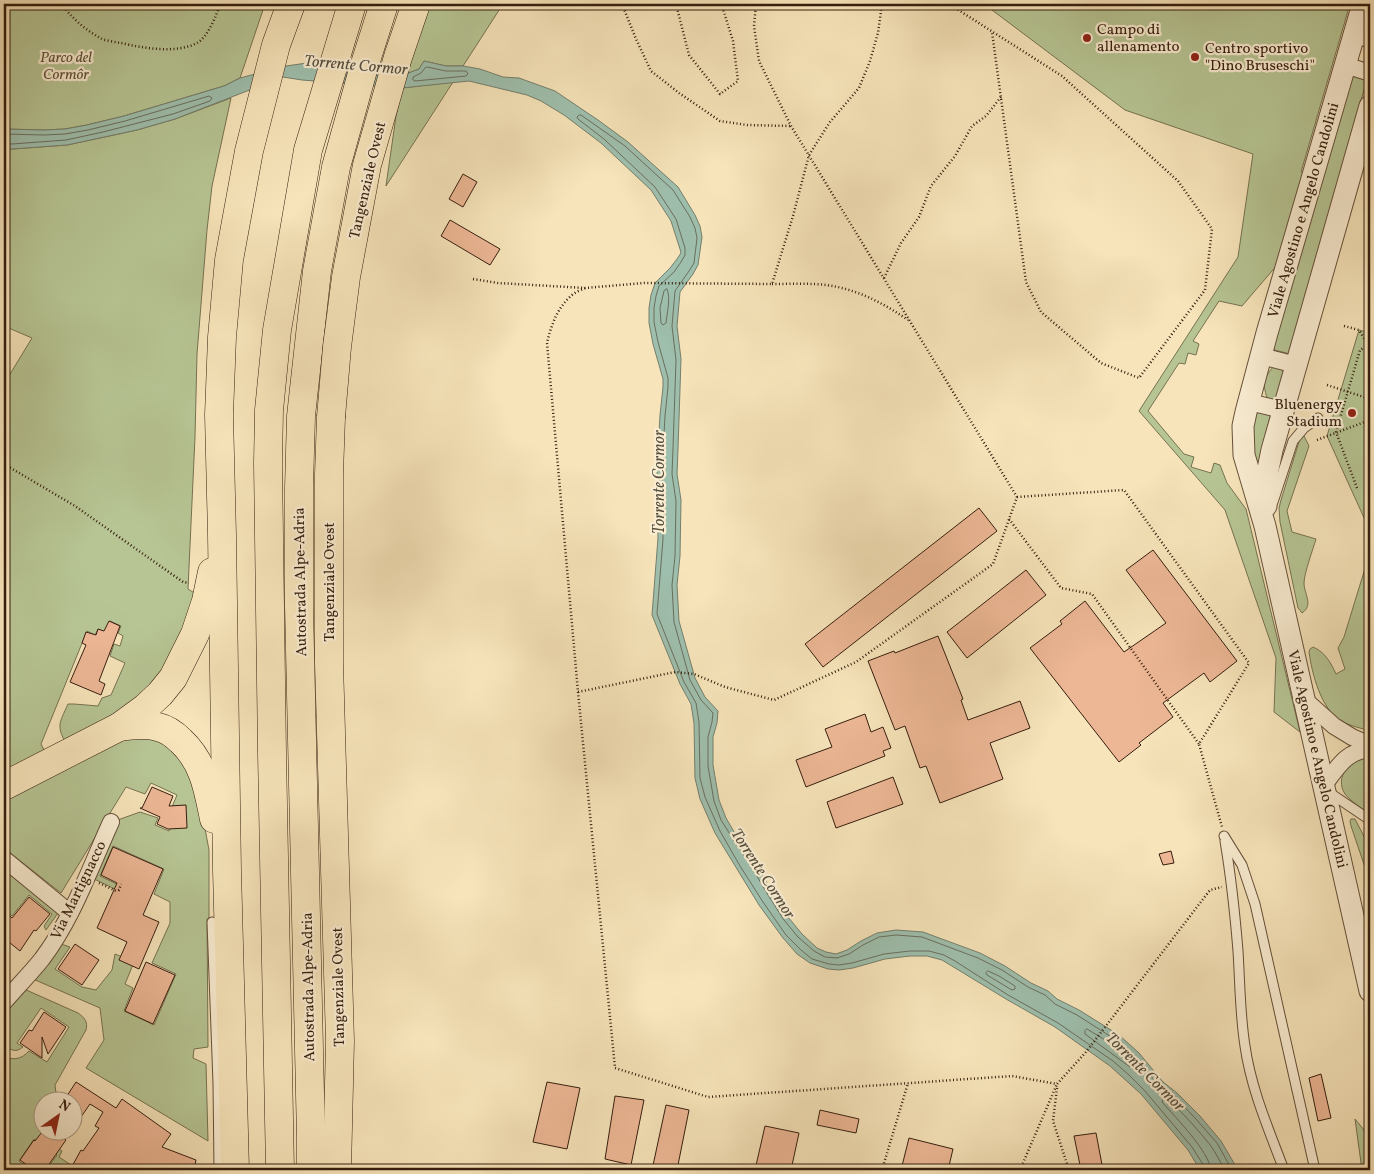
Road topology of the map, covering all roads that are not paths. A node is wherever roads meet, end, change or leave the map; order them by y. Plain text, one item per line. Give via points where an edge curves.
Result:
1 (291, 4) edge
2 (352, 4) edge
3 (384, 4) edge
4 (416, 4) edge
5 (1363, 4) edge
6 (1370, 12) edge
7 (1370, 40) edge
8 (1345, 65) junction
9 (1370, 73) edge
10 (1370, 106) edge
11 (1261, 356) junction
12 (1296, 365) junction
13 (1249, 402) junction
14 (1282, 410) junction
15 (1318, 418) dead end
16 (1266, 526) junction
17 (222, 535) junction
18 (1304, 700) junction
19 (119, 727) junction
20 (1370, 745) edge
21 (1370, 749) edge
22 (4, 786) edge
23 (1324, 787) junction
24 (1370, 820) edge
25 (111, 822) dead end
26 (4, 859) edge
27 (227, 870) junction
28 (70, 913) junction
29 (212, 922) dead end
30 (1365, 952) edge
31 (1370, 991) edge
32 (4, 1002) edge
33 (219, 1170) edge
34 (235, 1170) edge
35 (280, 1170) edge
36 (311, 1170) edge
37 (338, 1170) edge
38 (1284, 1170) edge
39 (1314, 1170) edge

1 - 17 highway via 276,45 249,151 230,260 218,415
2 - 35 highway, Autostrada Alpe-Adria via 308,150 277,330 269,410
3 - 36 highway, Autostrada Alpe-Adria via 336,166 317,271 301,416 299,606
4 - 37 highway, Tangenziale Ovest, bridge via 367,165 346,277 332,417 329,663 340,1041
5 - 8 street, Viale Agostino e Angelo Candolini
6 - 7 street via 1363,37
8 - 9 street
8 - 11 street, Viale Agostino e Angelo Candolini
10 - 12 street, Viale Agostino e Angelo Candolini
11 - 12 street
11 - 13 street, Viale Agostino e Angelo Candolini
12 - 14 street, Viale Agostino e Angelo Candolini
13 - 14 street
13 - 16 street, Viale Agostino e Angelo Candolini via 1243,426 1244,454
14 - 16 street, Viale Agostino e Angelo Candolini via 1266,479
15 - 16 lane via 1293,441
16 - 18 street, Viale Agostino e Angelo Candolini
17 - 19 highway via 202,615 173,678 145,708
17 - 27 highway
18 - 20 street via 1342,731
18 - 23 street, Viale Agostino e Angelo Candolini
19 - 22 highway
19 - 27 highway via 158,726 189,748 206,778
21 - 23 street via 1349,755
23 - 24 lane
23 - 30 street, Viale Agostino e Angelo Candolini
25 - 28 street, Via Martignacco
26 - 28 street
27 - 34 highway
28 - 32 street, Via Martignacco via 42,958
29 - 33 lane
30 - 31 street, Viale Agostino e Angelo Candolini
38 - 39 lane via 1253,1085 1245,1047 1232,883 1224,836 1242,865 1255,904

